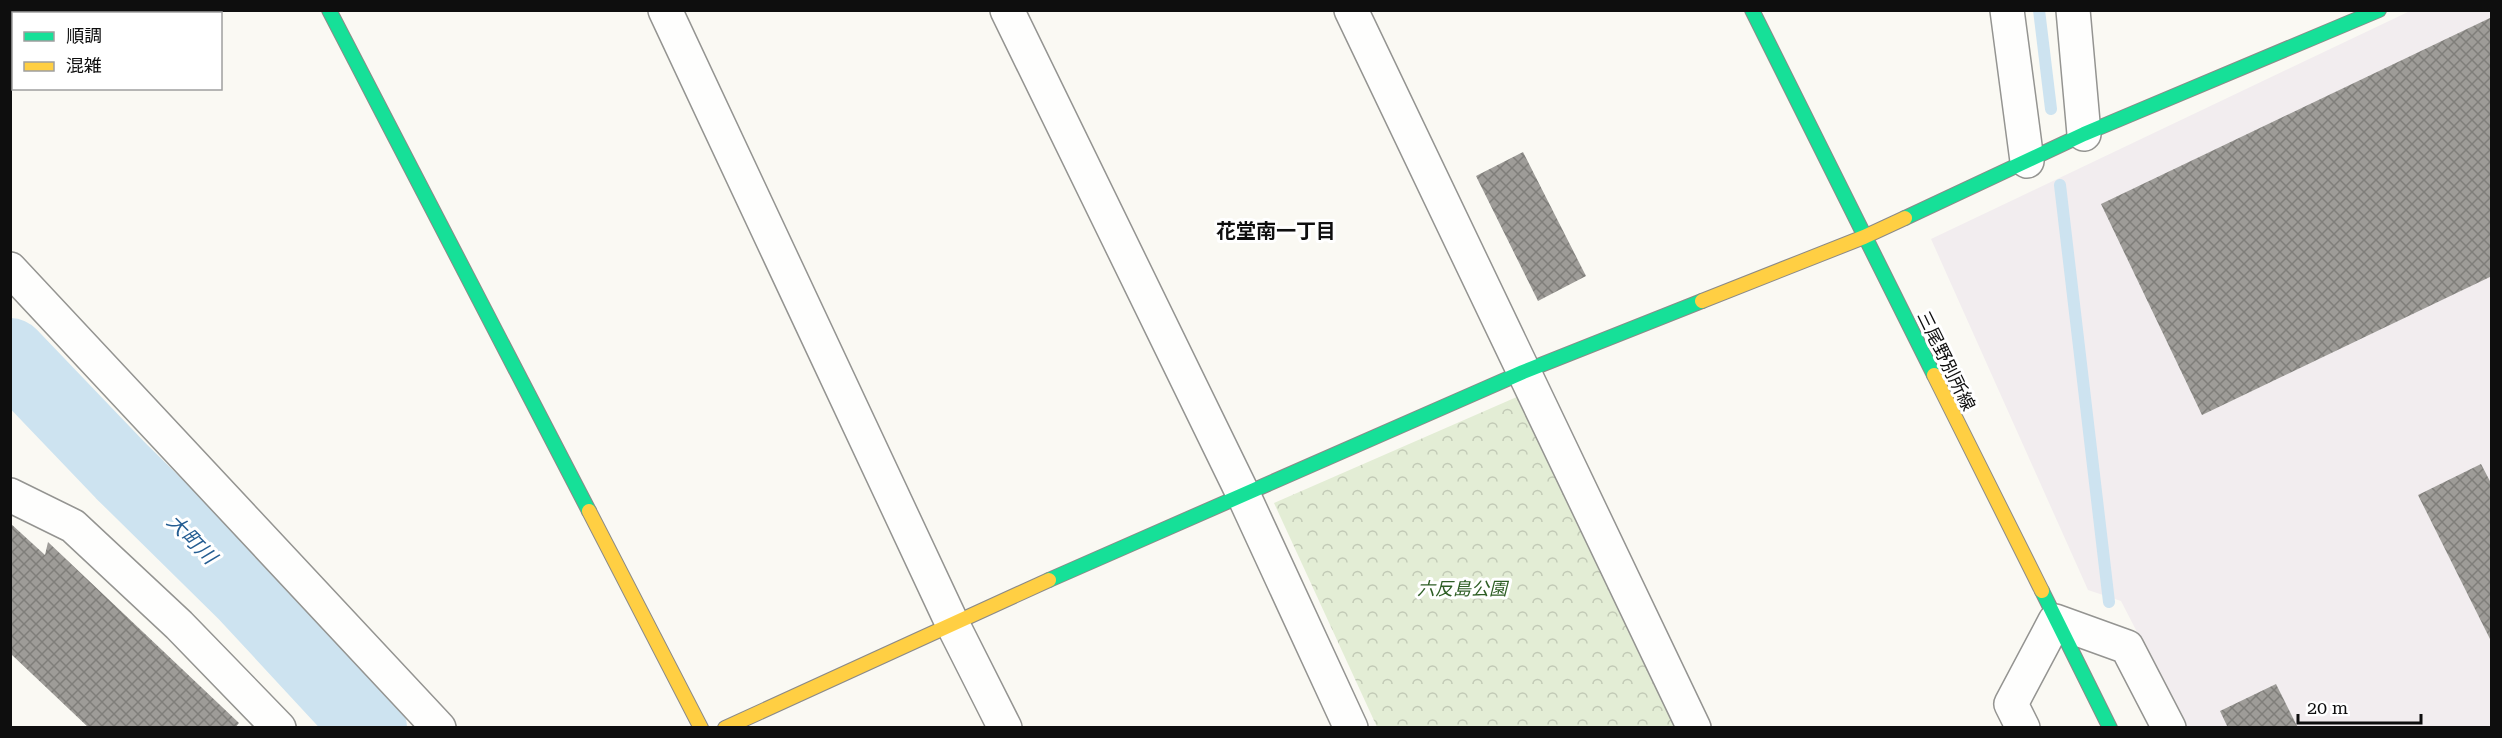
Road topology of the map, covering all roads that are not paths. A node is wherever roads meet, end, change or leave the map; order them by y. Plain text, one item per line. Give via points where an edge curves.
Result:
1 (329, 10) edge
2 (665, 10) edge
3 (1007, 10) edge
4 (1351, 10) edge
5 (1752, 10) edge
6 (2007, 10) edge
7 (2073, 10) edge
8 (2379, 10) edge
9 (2084, 134) junction
10 (2027, 161) junction
11 (1864, 237) junction
12 (10, 269) edge
13 (1523, 372) junction
14 (1243, 494) junction
15 (10, 495) edge
16 (2055, 621) junction
17 (952, 623) junction
18 (279, 728) edge
19 (439, 728) edge
20 (700, 728) edge
21 (725, 728) edge
22 (1005, 728) edge
23 (1351, 728) edge
24 (1694, 728) edge
25 (2023, 728) edge
26 (2110, 728) edge
27 (2169, 728) edge

1 - 20 street
2 - 17 street
3 - 14 street
4 - 13 street
5 - 11 street, 三尾野別所線
6 - 10 street
7 - 9 street
8 - 9 street
9 - 10 street
10 - 11 street
11 - 13 street
11 - 16 street, 三尾野別所線
12 - 19 street
13 - 14 street
13 - 24 street
14 - 17 street
14 - 23 street
15 - 18 street via 73,526 179,625
16 - 25 street via 2011,704
16 - 26 street, 三尾野別所線
16 - 27 street via 2127,647
17 - 21 street
17 - 22 street

